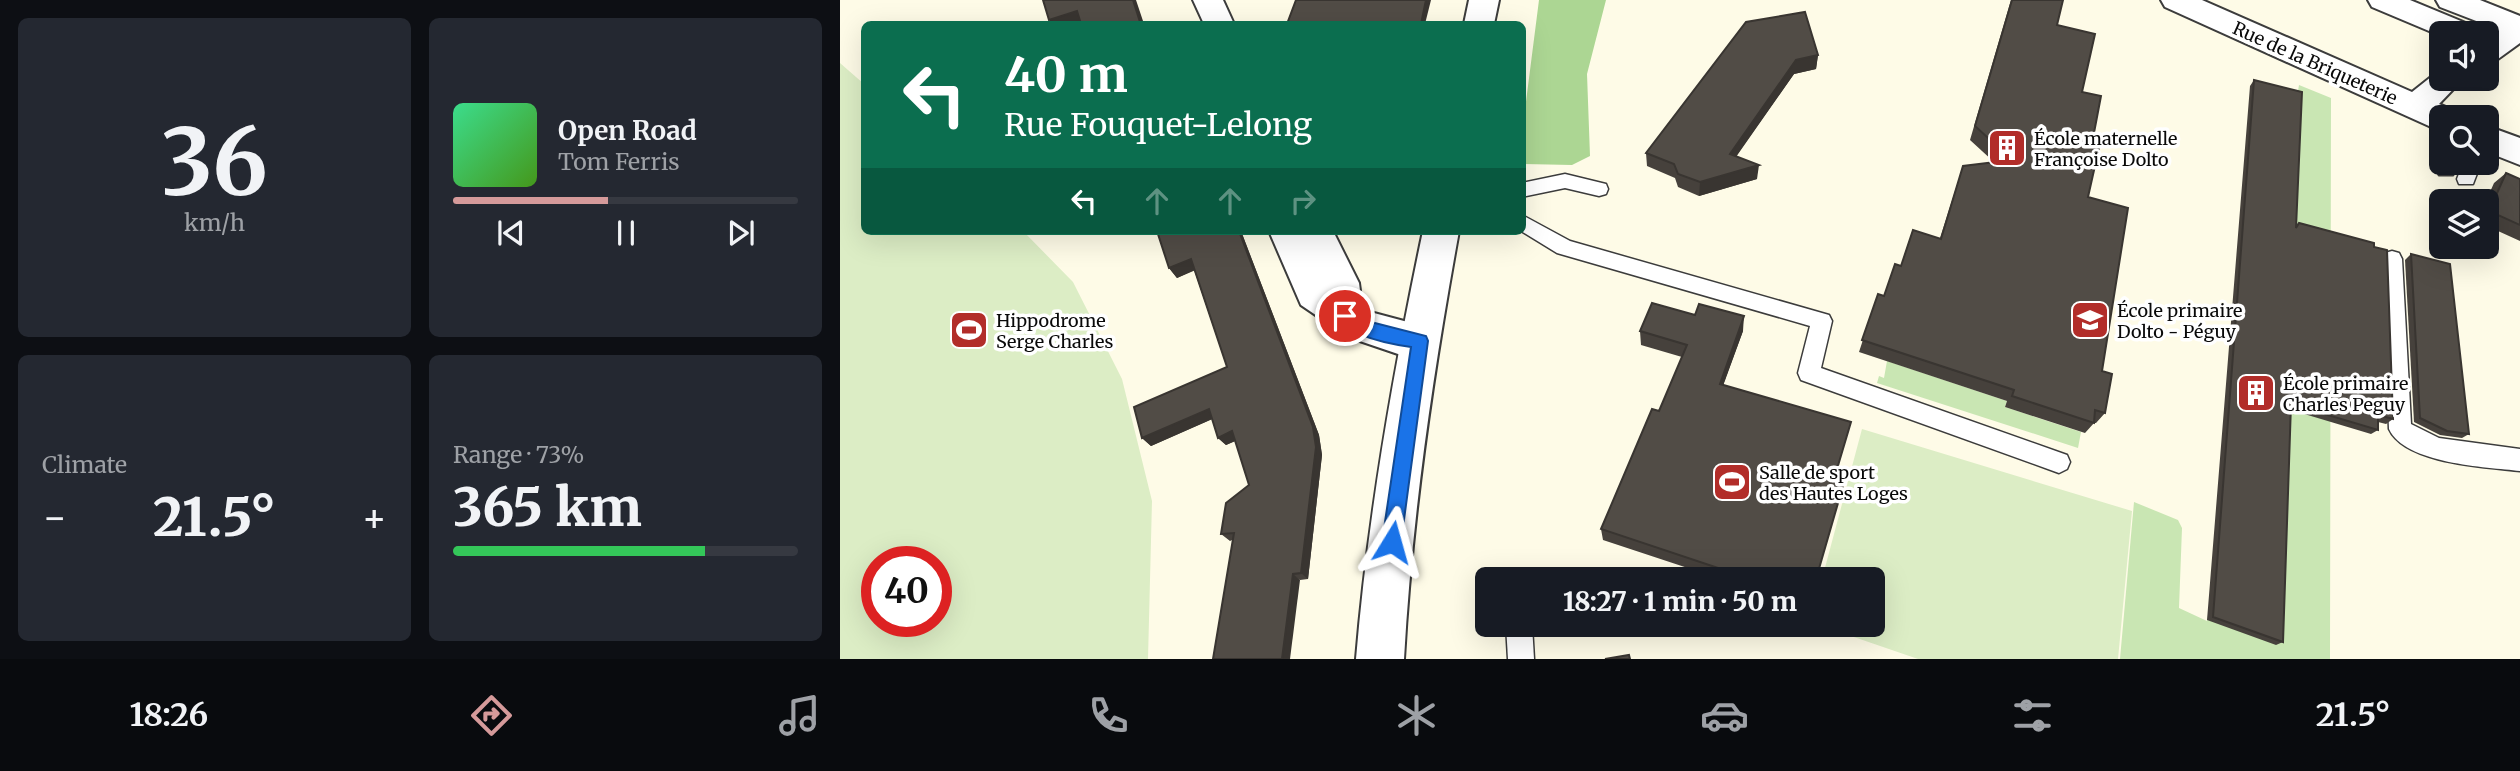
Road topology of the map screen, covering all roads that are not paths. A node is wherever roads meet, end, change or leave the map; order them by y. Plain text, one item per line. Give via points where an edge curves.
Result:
1 (1185, 0) edge
2 (1208, 0) edge
3 (1484, 0) edge
4 (2176, 0) edge
5 (2382, 0) edge
6 (2451, 0) edge
7 (1194, 21) edge
8 (1218, 21) edge
9 (1480, 21) edge
10 (2433, 21) edge
11 (2520, 28) edge
12 (2499, 41) edge
13 (2440, 91) edge
14 (2428, 113) edge
15 (2499, 143) edge
16 (2520, 152) edge
17 (1526, 189) edge
18 (1599, 189) dead end
19 (1526, 224) edge
20 (1289, 235) edge
21 (1317, 235) edge
22 (1440, 235) edge
23 (2392, 259) dead end
24 (1345, 316) junction
25 (1420, 341) junction
26 (2520, 460) edge
27 (2059, 462) dead end
28 (1520, 637) edge
29 (1380, 659) edge
30 (1521, 659) edge

1 - 7 street
2 - 8 street
3 - 9 street
4 - 14 street, Rue de la Briqueterie
5 - 10 street
6 - 11 street
11 - 12 street
13 - 14 street, Rue de la Briqueterie
15 - 16 street
17 - 18 lane via 1565,181
19 - 27 lane via 1564,247 1822,321 1809,373
20 - 24 street via 1314,294
21 - 24 street via 1339,283
22 - 25 street
23 - 26 lane via 2400,429 2409,439 2464,454
24 - 25 street via 1362,327
25 - 29 street
28 - 30 lane

